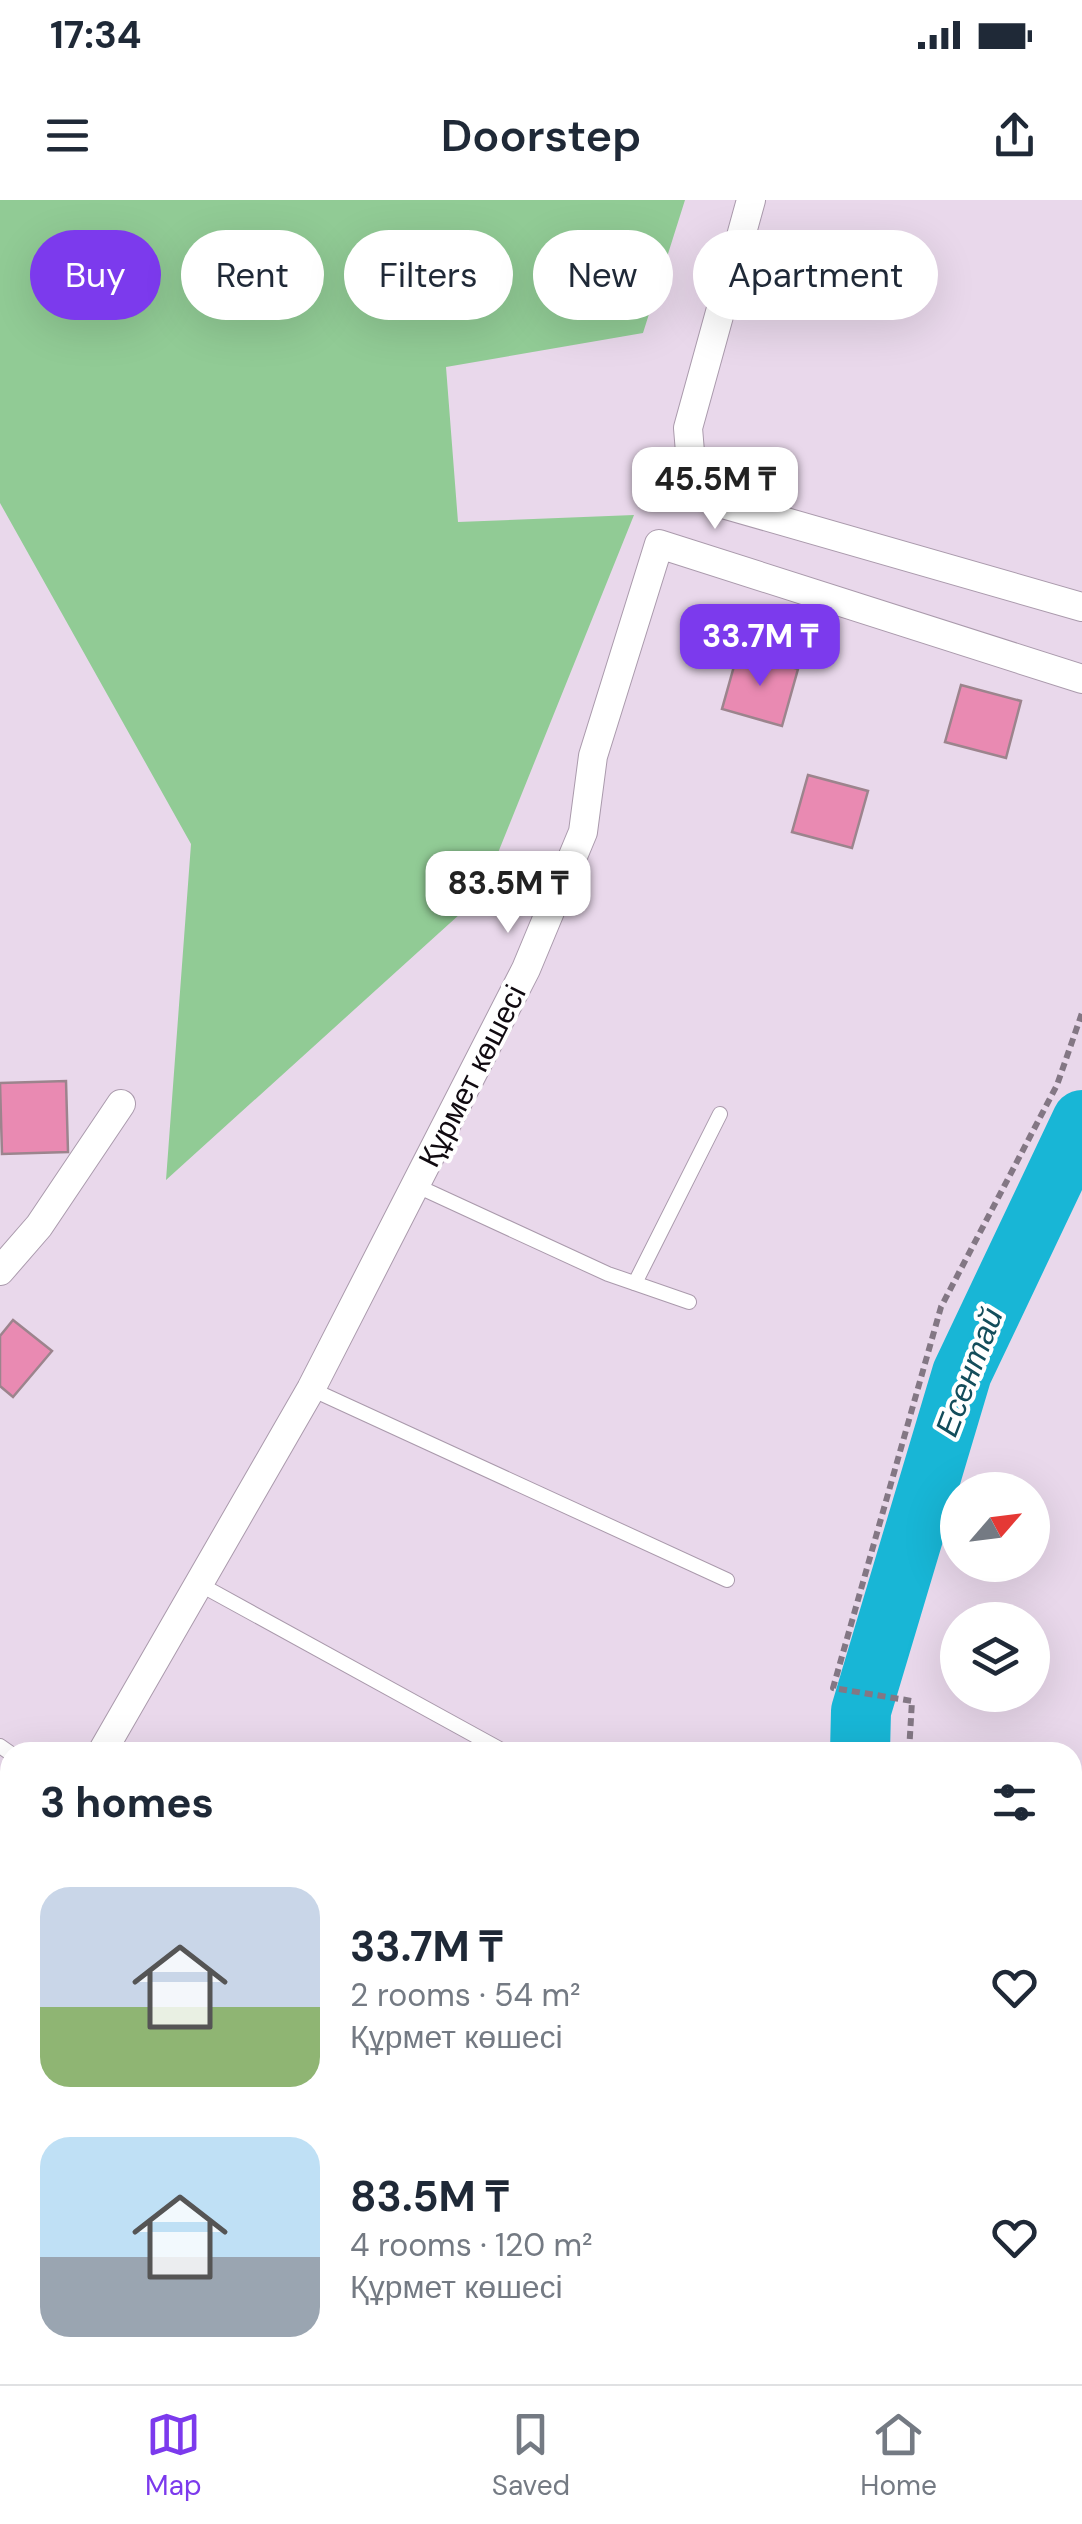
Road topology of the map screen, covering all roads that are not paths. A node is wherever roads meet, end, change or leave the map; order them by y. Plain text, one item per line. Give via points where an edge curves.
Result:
1 (751, 200) edge
2 (1082, 608) edge
3 (1082, 679) edge
4 (121, 1104) dead end
5 (720, 1114) dead end
6 (417, 1186) junction
7 (0, 1271) edge
8 (635, 1283) junction
9 (689, 1302) dead end
10 (311, 1389) junction
11 (727, 1580) dead end
12 (201, 1584) junction
13 (108, 1742) edge
14 (488, 1742) edge

1 - 2 street via 688,428 692,476 716,502
3 - 6 street, Құрмет көшесі via 659,544 593,756 582,832 526,969
4 - 7 street via 39,1226
5 - 8 lane
6 - 8 lane
6 - 10 street, Құрмет көшесі
8 - 9 lane
10 - 11 lane
10 - 12 street, Құрмет көшесі
12 - 13 street, Құрмет көшесі
12 - 14 lane

